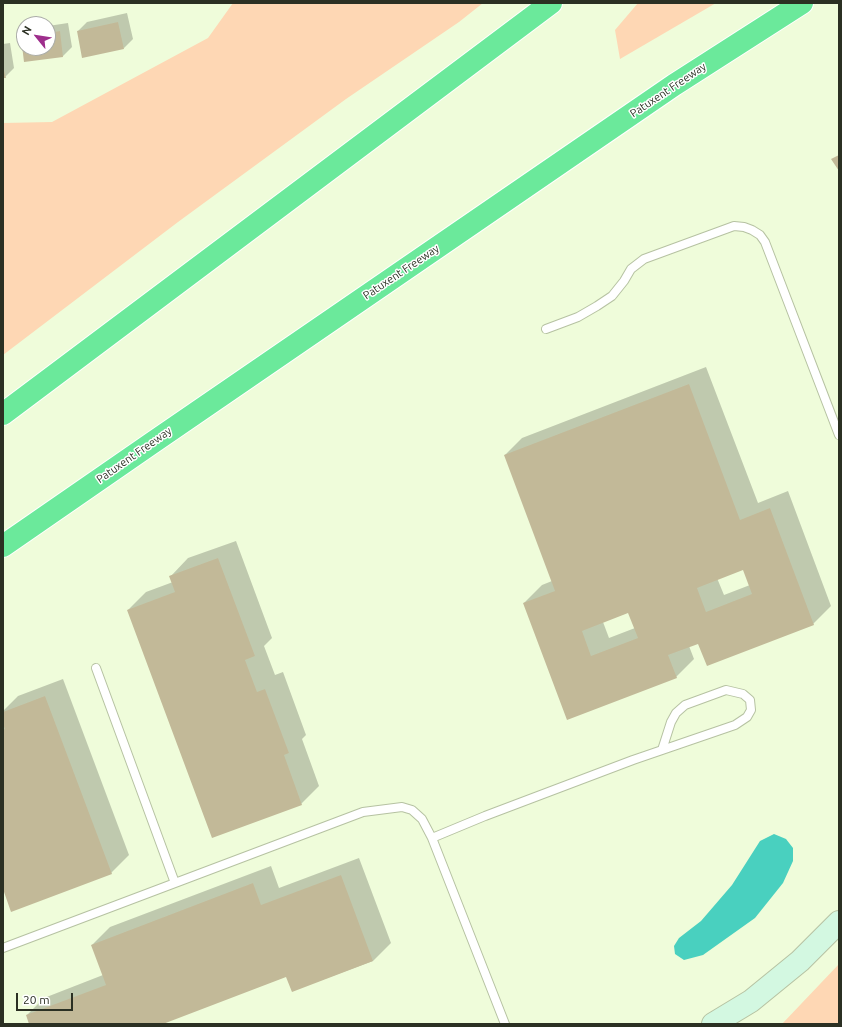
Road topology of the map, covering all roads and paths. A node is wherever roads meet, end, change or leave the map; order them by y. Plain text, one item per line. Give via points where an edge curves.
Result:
1 (552, 3) edge
2 (802, 3) edge
3 (546, 329) dead end
4 (3, 414) edge
5 (839, 435) edge
6 (3, 546) edge
7 (96, 668) dead end
8 (662, 750) junction
9 (432, 838) junction
10 (175, 883) junction
11 (839, 922) edge
12 (3, 948) edge
13 (504, 1024) edge
14 (713, 1024) edge

1 - 4 highway
2 - 6 highway, Patuxent Freeway via 661,94
3 - 5 lane via 578,317 612,296 631,269 644,259 734,226 744,227 760,234 765,242
7 - 10 lane
8 - 8 lane via 735,725 747,717 751,710 750,700 743,694 726,690 685,705 671,722
8 - 9 lane via 507,807
9 - 10 lane via 422,819 412,810 402,807 363,812
9 - 13 lane
10 - 12 lane
11 - 14 street via 800,961 751,1000

